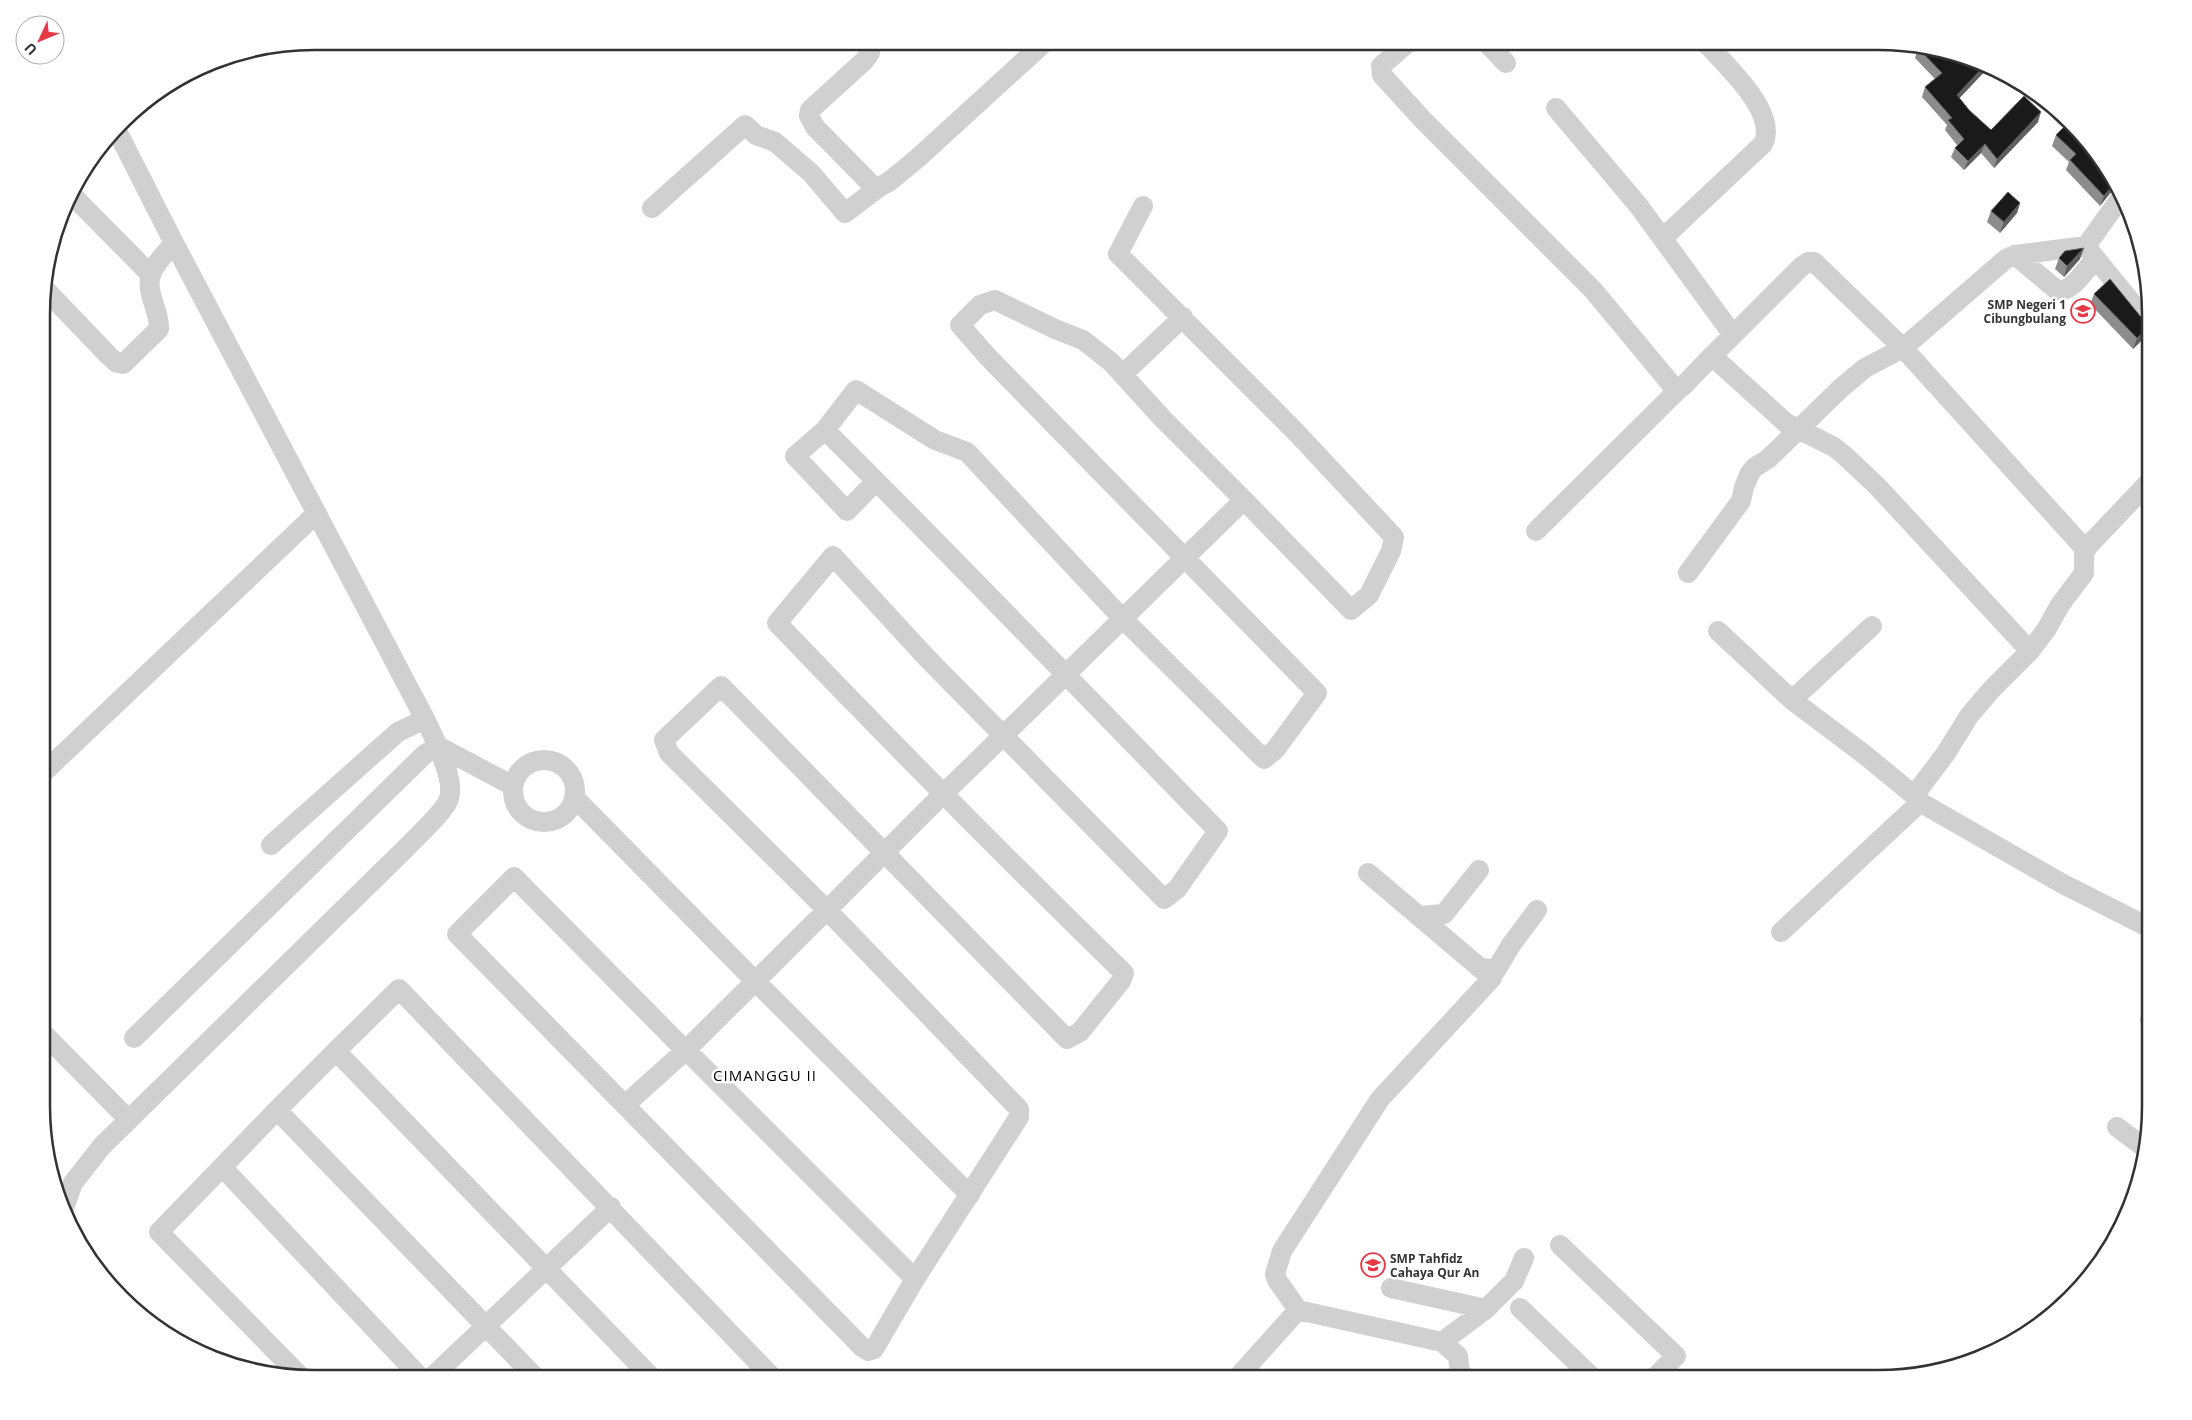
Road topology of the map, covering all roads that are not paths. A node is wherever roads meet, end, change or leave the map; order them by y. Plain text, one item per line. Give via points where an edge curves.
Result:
1 (870, 50) edge
2 (1036, 50) edge
3 (1400, 50) edge
4 (1493, 50) edge
5 (1712, 50) edge
6 (1506, 64) dead end
7 (1556, 108) dead end
8 (119, 136) edge
9 (878, 188) junction
10 (76, 199) edge
11 (2118, 203) edge
12 (1142, 206) dead end
13 (652, 208) dead end
14 (1663, 238) junction
15 (174, 243) junction
16 (2090, 252) junction
17 (2015, 255) junction
18 (151, 275) junction
19 (51, 295) edge
20 (2142, 315) edge
21 (1183, 317) junction
22 (1733, 335) junction
23 (1903, 348) junction
24 (1712, 356) junction
25 (1123, 374) junction
26 (1679, 389) junction
27 (825, 430) junction
28 (1798, 430) junction
29 (876, 481) junction
30 (2142, 489) edge
31 (1244, 500) junction
32 (316, 514) junction
33 (1536, 531) dead end
34 (2086, 550) junction
35 (1184, 558) junction
36 (1688, 573) dead end
37 (1122, 618) junction
38 (1872, 626) dead end
39 (1718, 631) dead end
40 (2030, 651) junction
41 (1065, 674) junction
42 (1792, 700) junction
43 (426, 719) junction
44 (1002, 736) junction
45 (438, 746) junction
46 (50, 766) edge
47 (513, 786) junction
48 (944, 794) junction
49 (1918, 797) junction
50 (575, 798) junction
51 (272, 845) dead end
52 (883, 854) junction
53 (1480, 870) dead end
54 (1368, 873) dead end
55 (827, 910) junction
56 (1537, 910) dead end
57 (1420, 916) junction
58 (2142, 924) edge
59 (1781, 932) dead end
60 (1478, 967) junction
61 (754, 980) junction
62 (134, 1038) dead end
63 (50, 1040) edge
64 (686, 1050) junction
65 (336, 1051) junction
66 (626, 1105) junction
67 (277, 1110) junction
68 (129, 1120) junction
69 (2117, 1127) dead end
70 (2139, 1144) edge
71 (222, 1167) junction
72 (970, 1194) junction
73 (67, 1200) edge
74 (611, 1207) junction
75 (1560, 1245) dead end
76 (1524, 1258) dead end
77 (546, 1268) junction
78 (915, 1279) junction
79 (1391, 1288) dead end
80 (1520, 1308) dead end
81 (1486, 1309) junction
82 (1298, 1310) junction
83 (486, 1325) junction
84 (1442, 1342) junction
85 (293, 1369) edge
86 (414, 1370) edge
87 (439, 1370) edge
88 (528, 1370) edge
89 (644, 1370) edge
90 (765, 1370) edge
91 (1244, 1370) edge
92 (1460, 1370) edge
93 (1585, 1370) edge
94 (1662, 1370) edge

1 - 9 street via 864,61 810,110 808,116 815,127
2 - 9 street via 919,157
3 - 26 street via 1381,66 1382,76 1593,290 1671,384
4 - 6 street
5 - 14 street via 1753,98 1763,116 1767,135 1762,144
7 - 14 street
8 - 15 street
9 - 13 street via 845,213 811,173 775,142 756,135 745,125
10 - 18 street
11 - 16 street
12 - 21 street via 1118,254
14 - 22 street
15 - 18 street
15 - 32 street
16 - 17 street
16 - 17 street via 2070,286 2063,291
16 - 20 street
17 - 23 street via 1993,269
18 - 19 street via 150,285 160,329 123,364 109,356
21 - 25 street
21 - 31 street via 1394,537 1391,551 1368,595 1351,610
22 - 23 street via 1811,262 1819,265
22 - 24 street
23 - 28 street via 1865,368
23 - 34 street
24 - 26 street
24 - 28 street via 1786,423
25 - 31 street
25 - 35 street via 1083,340 995,300 980,305 960,325
26 - 33 street
27 - 29 street
27 - 29 street via 795,456 847,511
27 - 37 street via 856,390 935,440 966,452
28 - 36 street via 1750,473 1741,501
28 - 40 street via 1834,447 1877,486
29 - 41 street
30 - 34 street
31 - 35 street
32 - 43 street
32 - 46 street
34 - 40 street via 2082,577
35 - 37 street
35 - 37 street via 1317,693 1275,750 1264,759
37 - 41 street
38 - 42 street
39 - 42 street
40 - 49 street via 1969,716
41 - 44 street
41 - 44 street via 1218,831 1177,890 1164,899
42 - 49 street
43 - 45 street
43 - 51 street via 398,732
44 - 48 street
44 - 48 street via 834,556 776,623
45 - 47 street
45 - 62 street via 416,761
45 - 68 street via 450,783 448,803
47 - 50 street via 516,805 530,819 539,822 558,819
47 - 50 street via 516,776 530,763 549,760 566,768 572,776
48 - 52 street
48 - 52 street via 1124,972 1121,981 1080,1032 1067,1039
49 - 58 street via 2063,884
49 - 59 street via 1913,809
50 - 61 street
52 - 55 street
52 - 55 street via 720,686 664,740 669,753
53 - 57 street via 1444,914
54 - 57 street
55 - 61 street
55 - 72 street via 1019,1108 1019,1117
56 - 60 street via 1496,970
57 - 60 street
60 - 82 street via 1492,978 1380,1099 1282,1251 1275,1274
61 - 64 street
61 - 72 street
63 - 68 street
64 - 66 street
64 - 66 street via 514,877 457,934
64 - 78 street
65 - 67 street
65 - 74 street via 399,989
65 - 77 street
66 - 78 street via 868,1351 874,1349
67 - 71 street
67 - 83 street
68 - 73 street via 82,1170
69 - 70 street
71 - 85 street via 159,1232
71 - 86 street
72 - 78 street
74 - 77 street
74 - 90 street
75 - 94 street via 1676,1356
76 - 81 street via 1514,1281
77 - 83 street
77 - 89 street
79 - 81 street
80 - 93 street
81 - 84 street
82 - 84 street
82 - 91 street
83 - 87 street
83 - 88 street
84 - 92 street via 1458,1356

